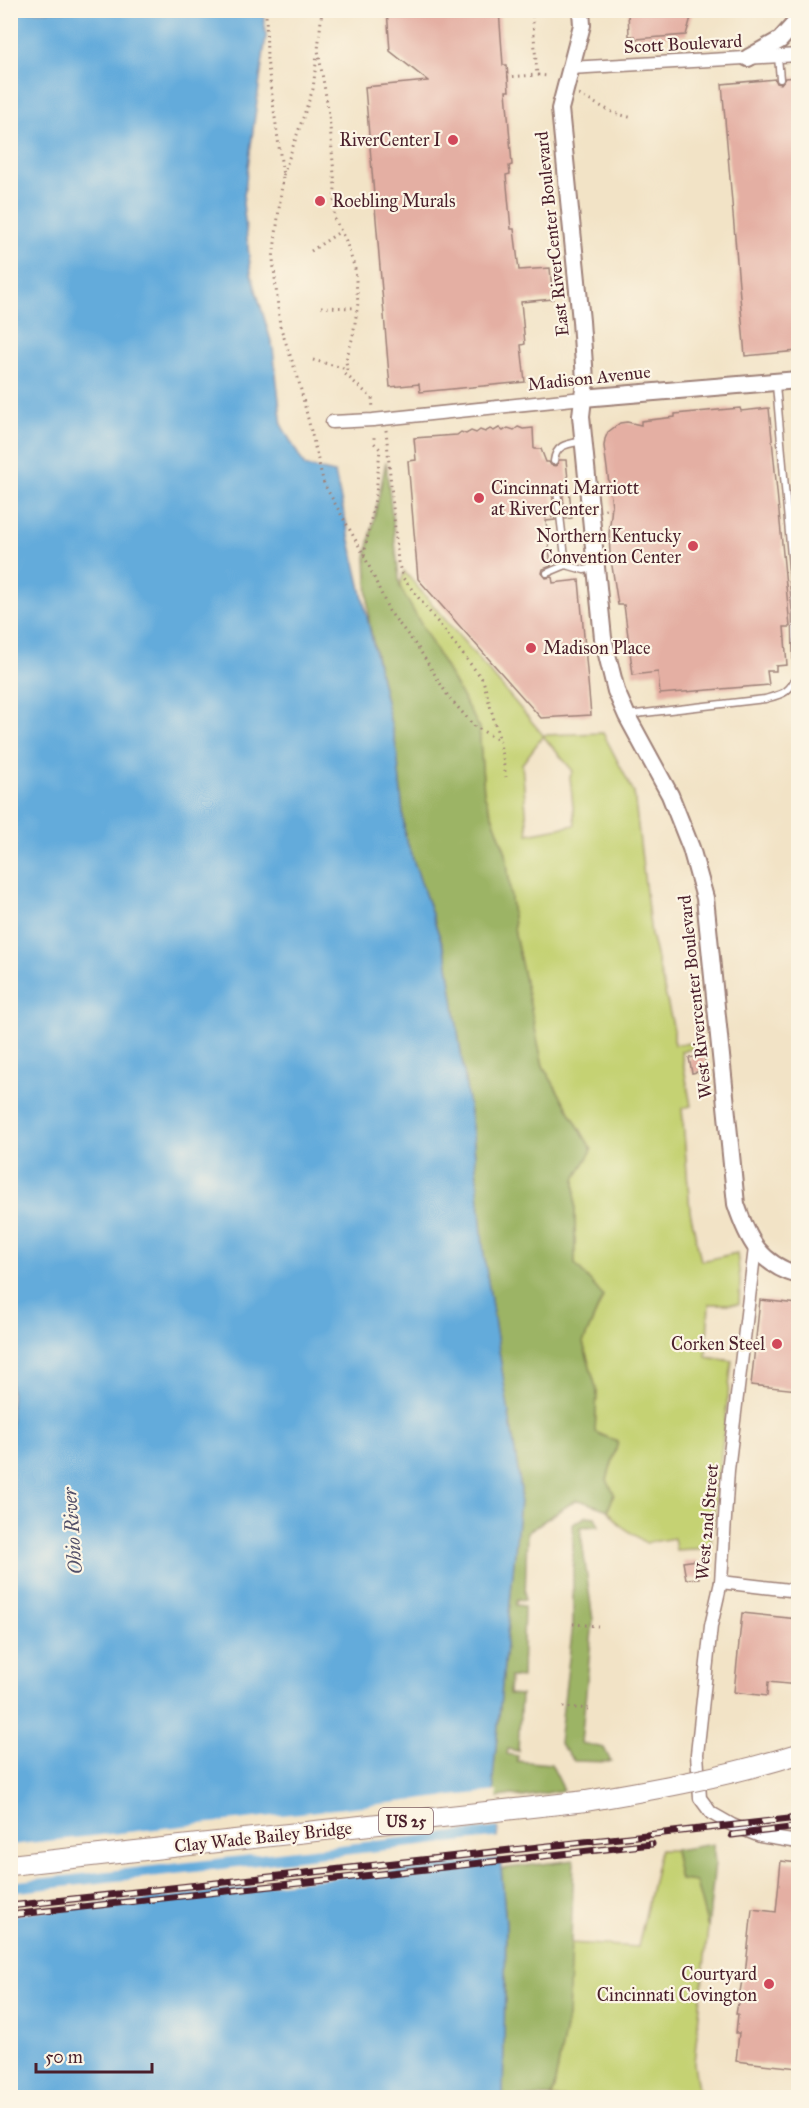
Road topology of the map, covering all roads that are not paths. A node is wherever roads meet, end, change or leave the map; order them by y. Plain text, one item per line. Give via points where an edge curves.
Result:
1 (581, 10) edge
2 (798, 20) edge
3 (798, 55) edge
4 (778, 57) junction
5 (748, 58) junction
6 (570, 68) junction
7 (780, 79) dead end
8 (798, 380) edge
9 (776, 383) junction
10 (583, 398) junction
11 (332, 422) dead end
12 (584, 441) junction
13 (554, 461) dead end
14 (557, 491) dead end
15 (566, 565) junction
16 (597, 568) junction
17 (546, 573) dead end
18 (627, 716) junction
19 (755, 1248) junction
20 (798, 1275) edge
21 (721, 1582) junction
22 (798, 1590) edge
23 (798, 1754) edge
24 (798, 1842) edge
25 (10, 1865) edge

1 - 6 street, East RiverCenter Boulevard via 582,25
2 - 5 street via 780,40
3 - 4 street, Scott Boulevard
4 - 5 street, Scott Boulevard
4 - 7 lane
5 - 6 street, Scott Boulevard
6 - 10 street, East RiverCenter Boulevard via 560,109 581,321
8 - 9 street, Madison Avenue
9 - 10 street, Madison Avenue
9 - 18 lane via 796,613 794,682 785,694 765,699
10 - 11 street, Madison Avenue
10 - 12 street, West Rivercenter Boulevard
12 - 13 lane via 563,445 555,452
12 - 16 street, West Rivercenter Boulevard
14 - 15 lane
15 - 16 lane via 584,570
15 - 17 lane
16 - 18 street, West Rivercenter Boulevard via 603,638 616,691
18 - 19 street, West Rivercenter Boulevard via 670,795 692,848 705,898 736,1204
19 - 20 street via 765,1259
19 - 21 street, West 2nd Street via 728,1470
21 - 22 street
21 - 24 street, West 2nd Street via 711,1626 697,1754 700,1798 711,1812 732,1825 760,1836
23 - 25 main road, Clay Wade Bailey Bridge / US 25, bridge via 656,1789 586,1801

